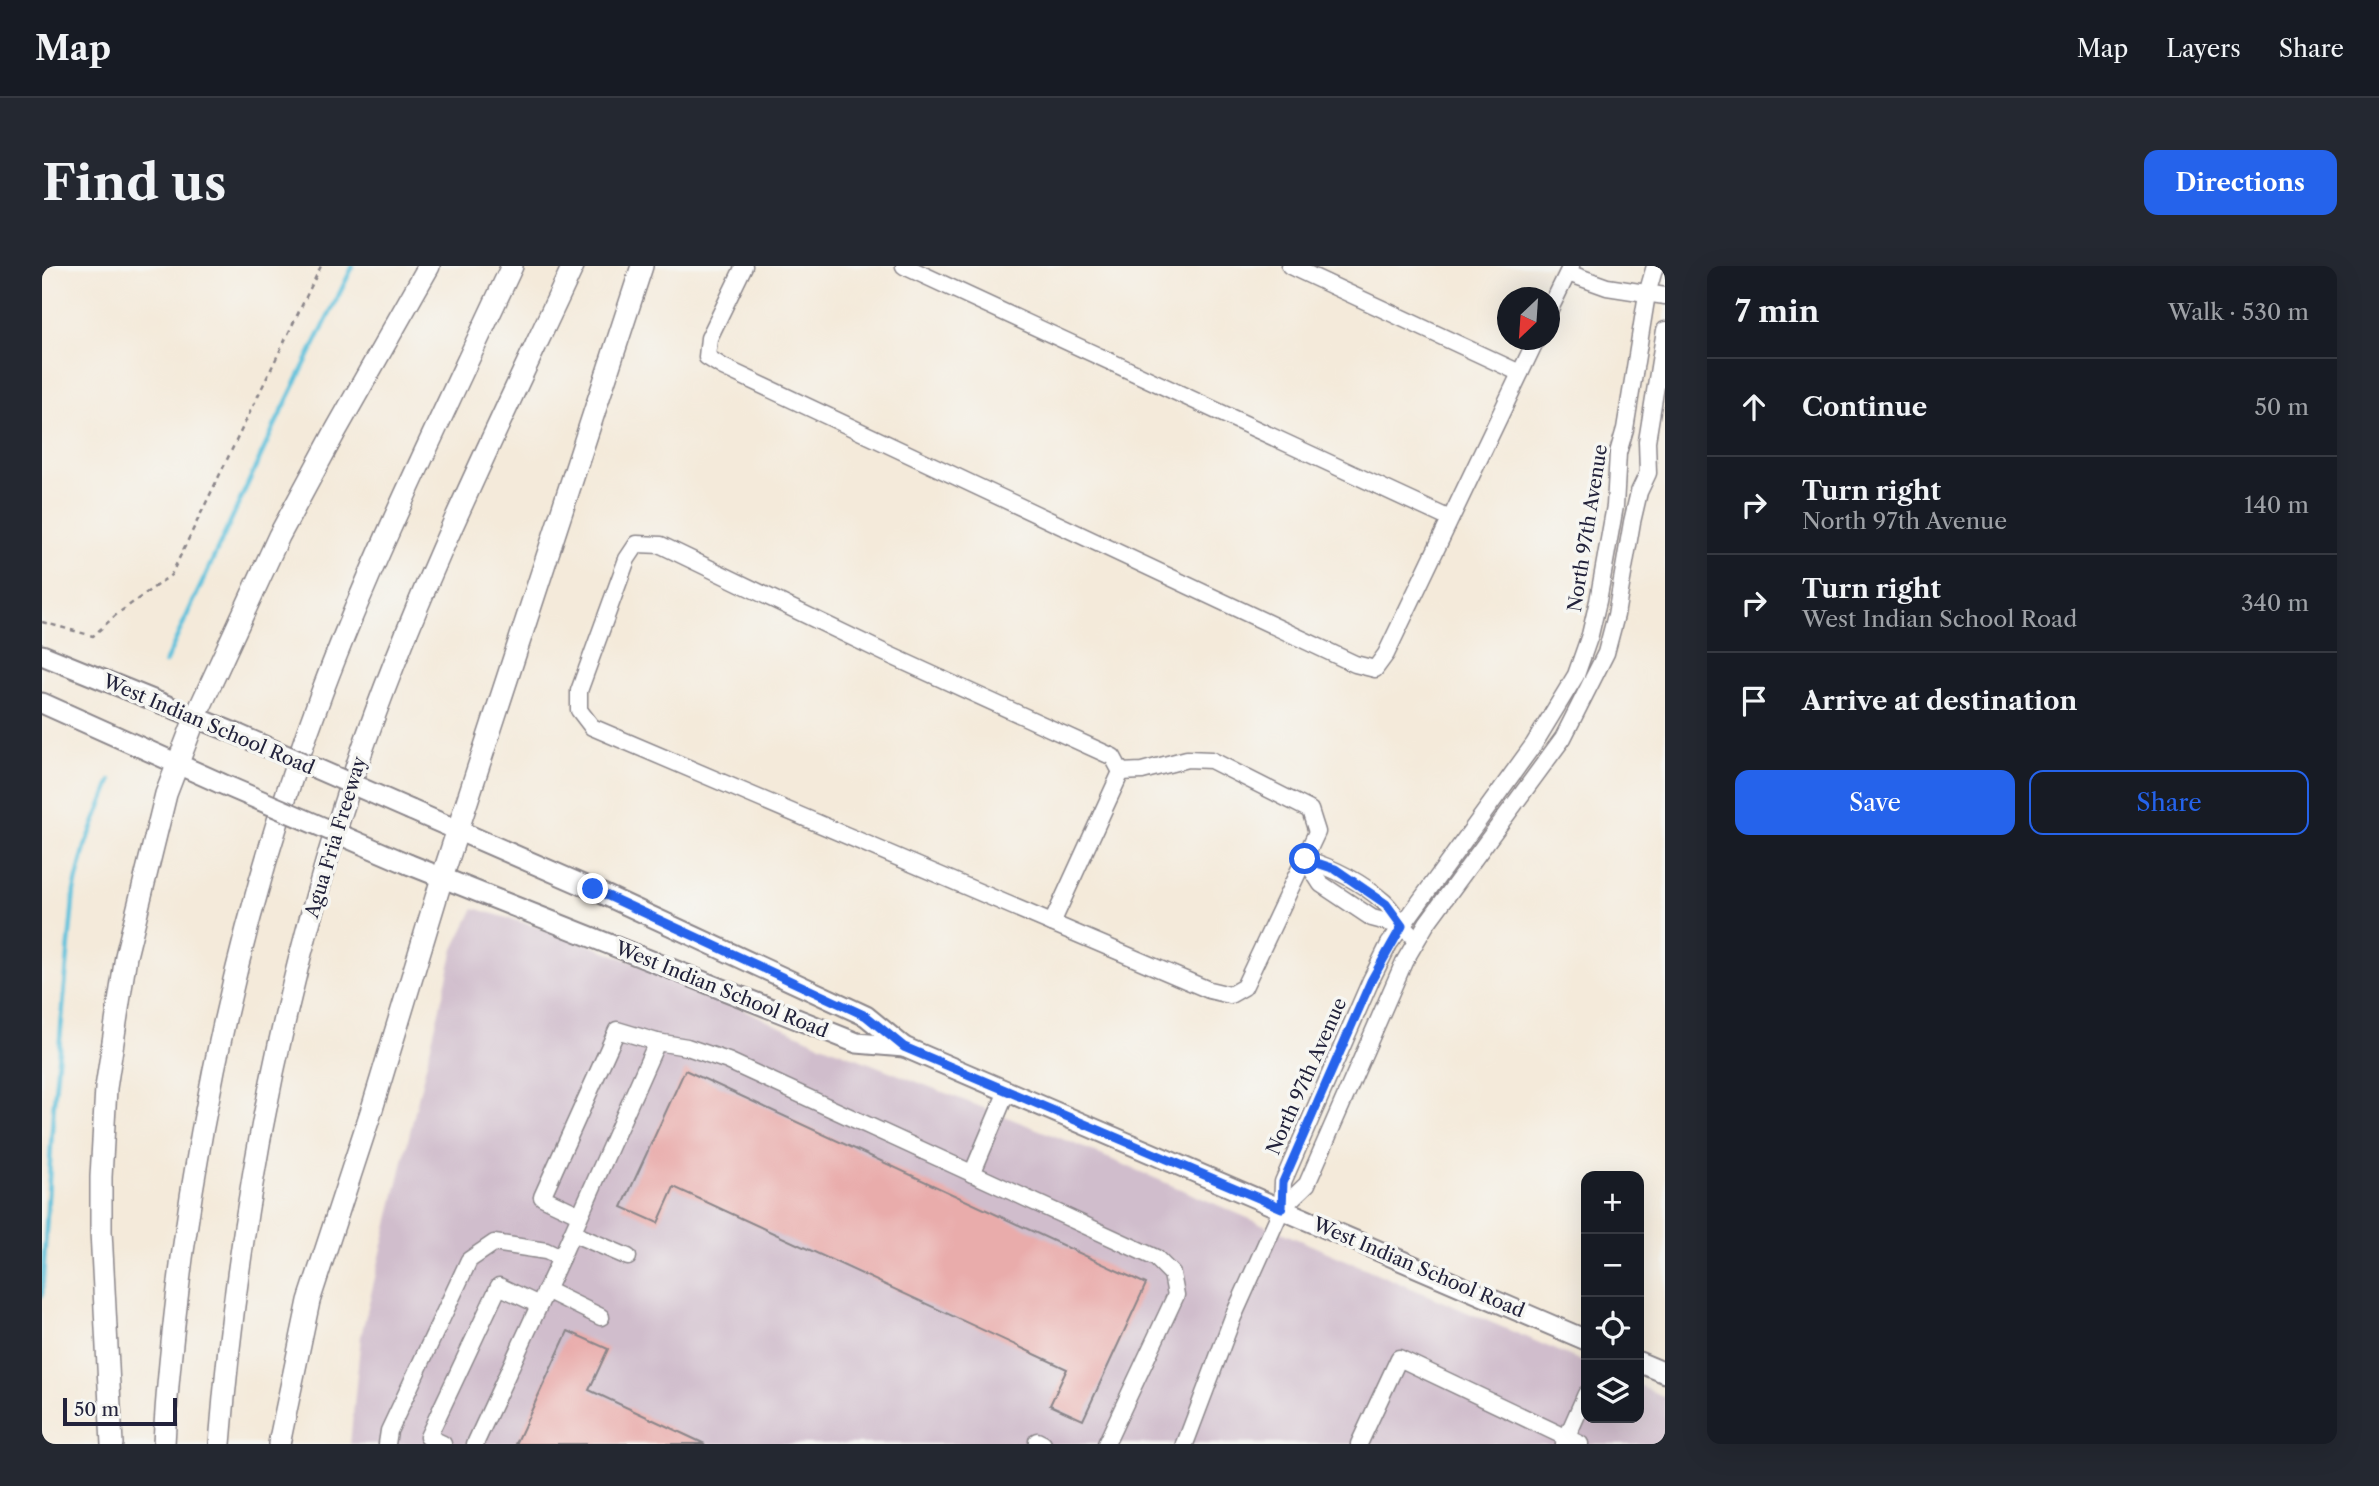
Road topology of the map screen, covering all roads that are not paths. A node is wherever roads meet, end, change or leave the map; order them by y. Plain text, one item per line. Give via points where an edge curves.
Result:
1 (429, 266) edge
2 (512, 266) edge
3 (573, 266) edge
4 (642, 266) edge
5 (744, 266) edge
6 (904, 266) edge
7 (1290, 266) edge
8 (1655, 266) edge
9 (1569, 269) edge
10 (1560, 288) edge
11 (1647, 295) junction
12 (1665, 296) edge
13 (1665, 330) edge
14 (1531, 350) edge
15 (1520, 373) junction
16 (1647, 441) junction
17 (1621, 443) junction
18 (1450, 519) junction
19 (42, 655) edge
20 (1576, 675) junction
21 (1591, 687) junction
22 (42, 703) edge
23 (196, 716) junction
24 (176, 764) junction
25 (1121, 772) junction
26 (458, 831) junction
27 (1305, 859) junction
28 (442, 878) junction
29 (1052, 923) junction
30 (1402, 926) junction
31 (1417, 939) junction
32 (657, 1042) junction
33 (904, 1047) junction
34 (1007, 1091) junction
35 (972, 1174) junction
36 (1282, 1208) junction
37 (580, 1215) junction
38 (572, 1233) junction
39 (628, 1257) dead end
40 (561, 1258) junction
41 (543, 1298) junction
42 (601, 1317) dead end
43 (1581, 1338) edge
44 (1644, 1364) edge
45 (1665, 1373) edge
46 (1581, 1409) edge
47 (1570, 1442) edge
48 (112, 1444) edge
49 (164, 1444) edge
50 (220, 1444) edge
51 (279, 1444) edge
52 (387, 1444) edge
53 (443, 1444) edge
54 (475, 1444) edge
55 (1106, 1444) edge
56 (1185, 1444) edge
57 (1359, 1444) edge

1 - 23 highway via 279,536
2 - 49 highway via 345,633 266,863 208,1096 178,1289
3 - 50 highway, Agua Fria Freeway via 414,615 358,762 321,878 283,1022 256,1152 236,1284
4 - 26 highway
5 - 18 street via 709,338 707,357 1355,664 1375,668 1386,654
6 - 18 street
7 - 15 street
8 - 11 street, North 97th Avenue
9 - 10 street
9 - 11 street via 1607,287
11 - 12 street
11 - 17 street, North 97th Avenue
13 - 16 street
14 - 15 street
15 - 18 street
16 - 17 street
16 - 21 street via 1648,473 1632,522 1616,615
17 - 20 street, North 97th Avenue via 1598,601
19 - 23 main road, West Indian School Road
20 - 21 street
20 - 30 street, North 97th Avenue via 1534,744
21 - 31 street via 1563,738
22 - 24 main road, West Indian School Road
23 - 24 highway
23 - 26 main road, West Indian School Road, bridge
24 - 28 main road, West Indian School Road, bridge
24 - 48 highway via 129,945 106,1088 101,1231
25 - 27 street via 1186,759 1211,760 1310,810 1317,832
25 - 29 street
25 - 29 street via 1113,757 661,545 637,544 627,559 579,691 579,710 592,727
26 - 28 highway
26 - 33 main road, West Indian School Road via 866,1016
27 - 29 street via 1244,987 1230,995
27 - 30 street via 1335,869 1376,897
28 - 33 main road, West Indian School Road via 857,1043
28 - 51 highway via 309,1301
30 - 31 street
30 - 36 street, North 97th Avenue via 1371,981 1283,1182
31 - 36 street via 1390,990 1307,1184
32 - 35 street via 728,1061
32 - 37 street
32 - 37 street via 617,1030 542,1197
33 - 34 main road, West Indian School Road
34 - 35 street
34 - 36 main road, West Indian School Road
35 - 55 street via 1156,1258 1172,1274 1176,1295
36 - 43 main road, West Indian School Road
36 - 56 street via 1233,1317
37 - 38 street
38 - 39 street
38 - 40 street
40 - 41 street
40 - 52 street via 546,1251 494,1243 469,1260
41 - 42 street
41 - 53 street via 499,1286 428,1437
41 - 54 street
44 - 45 main road
46 - 47 street
47 - 57 street via 1399,1358

